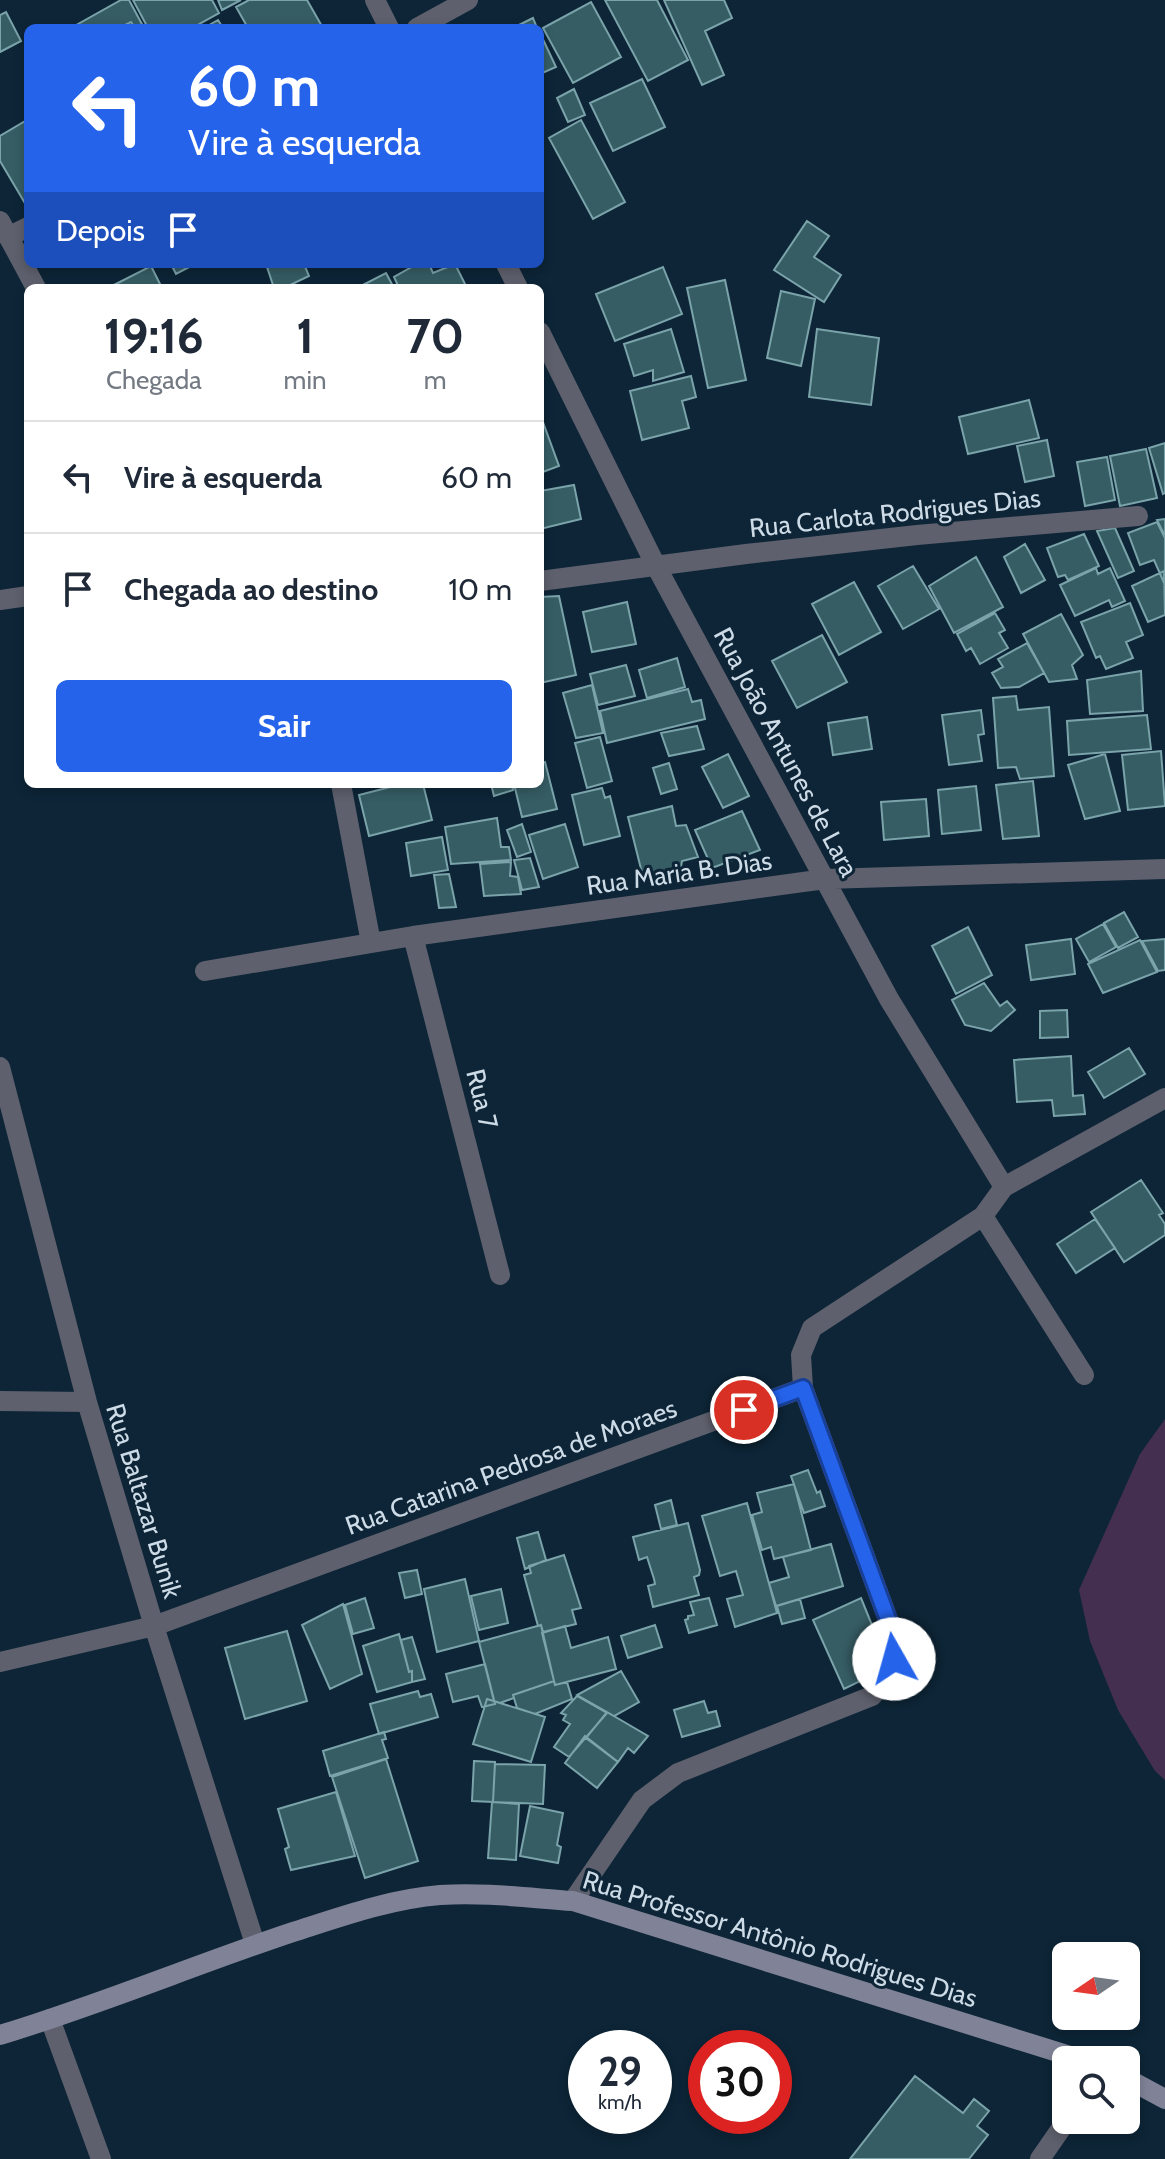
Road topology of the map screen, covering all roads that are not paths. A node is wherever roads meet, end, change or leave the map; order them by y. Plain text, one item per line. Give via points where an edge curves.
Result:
1 (375, 0) edge
2 (468, 0) edge
3 (387, 24) edge
4 (424, 24) edge
5 (24, 227) edge
6 (4, 229) edge
7 (24, 266) edge
8 (544, 340) edge
9 (1138, 516) dead end
10 (656, 566) junction
11 (544, 580) edge
12 (24, 597) edge
13 (0, 600) edge
14 (342, 788) edge
15 (1165, 869) edge
16 (825, 879) junction
17 (413, 936) junction
18 (371, 943) junction
19 (205, 971) dead end
20 (0, 1067) edge
21 (1165, 1098) edge
22 (1004, 1187) junction
23 (983, 1216) junction
24 (500, 1275) dead end
25 (1084, 1375) dead end
26 (803, 1388) junction
27 (0, 1401) edge
28 (87, 1402) junction
29 (154, 1626) junction
30 (0, 1662) edge
31 (573, 1901) junction
32 (255, 1944) junction
33 (50, 2019) junction
34 (0, 2035) edge
35 (1052, 2050) edge
36 (1140, 2086) edge
37 (1165, 2099) edge
38 (1057, 2134) edge
39 (101, 2159) edge
40 (1040, 2159) edge

1 - 3 street
2 - 4 street
5 - 6 street
6 - 7 street
8 - 10 street, Rua João Antunes de Lara
9 - 10 street, Rua Carlota Rodrigues Dias via 901,536
10 - 11 street, Rua Carlota Rodrigues Dias
10 - 16 street, Rua João Antunes de Lara
12 - 13 street
14 - 18 street
15 - 16 street, Rua Maria B. Dias
16 - 17 street, Rua Maria B. Dias
16 - 22 street, Rua João Antunes de Lara via 889,999
17 - 18 street, Rua Maria B. Dias
17 - 24 street, Rua 7
18 - 19 street, Rua Maria B. Dias
20 - 28 street, Rua Baltazar Bunik
21 - 22 street
22 - 23 street
23 - 25 street
23 - 26 street via 812,1328 801,1355
26 - 29 street, Rua Catarina Pedrosa de Moraes
26 - 31 street via 897,1644 890,1675 872,1696 678,1773 642,1800
27 - 28 street
28 - 29 street, Rua Baltazar Bunik
29 - 30 street, Rua Catarina Pedrosa de Moraes
29 - 32 street, Rua Baltazar Bunik
31 - 32 main road, Rua Professor Antônio Rodrigues Dias via 438,1895 359,1910
31 - 35 main road, Rua Professor Antônio Rodrigues Dias
32 - 33 main road, Rua Professor Antônio Rodrigues Dias
33 - 34 main road, Rua Professor Antônio Rodrigues Dias
33 - 39 street
36 - 37 main road
38 - 40 street

